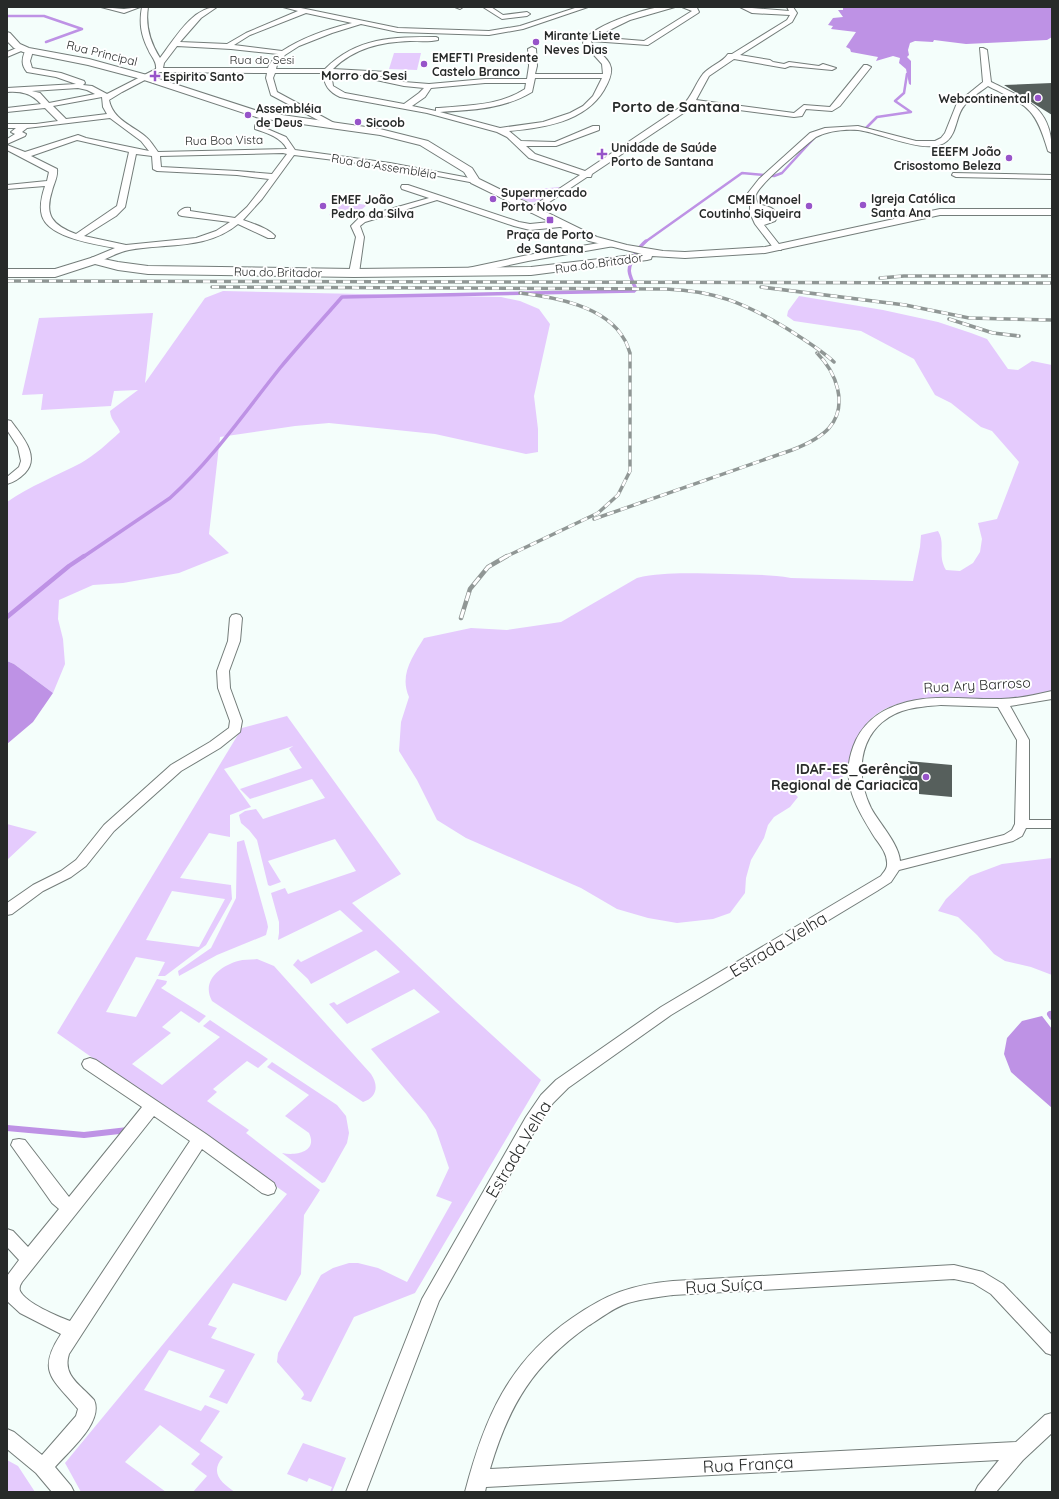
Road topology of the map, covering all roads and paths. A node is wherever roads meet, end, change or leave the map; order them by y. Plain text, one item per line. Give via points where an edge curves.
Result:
1 (104, 7) edge
2 (137, 7) edge
3 (145, 7) edge
4 (214, 7) edge
5 (286, 7) edge
6 (321, 7) edge
7 (486, 7) edge
8 (517, 7) edge
9 (585, 7) edge
10 (672, 7) edge
11 (687, 7) edge
12 (743, 7) edge
13 (792, 10) edge
14 (309, 11) junction
15 (527, 14) junction
16 (361, 22) junction
17 (543, 22) junction
18 (398, 30) junction
19 (7, 35) edge
20 (436, 38) dead end
21 (394, 39) junction
22 (588, 39) junction
23 (176, 44) junction
24 (7, 47) edge
25 (237, 47) junction
26 (23, 49) junction
27 (532, 49) dead end
28 (983, 50) dead end
29 (284, 53) junction
30 (7, 55) edge
31 (731, 56) junction
32 (160, 67) junction
33 (867, 67) dead end
34 (832, 68) dead end
35 (271, 70) junction
36 (327, 71) junction
37 (364, 74) junction
38 (387, 74) dead end
39 (607, 76) junction
40 (144, 77) junction
41 (532, 79) junction
42 (987, 82) junction
43 (430, 86) junction
44 (89, 88) junction
45 (20, 89) junction
46 (7, 90) edge
47 (105, 96) junction
48 (691, 102) junction
49 (48, 105) junction
50 (405, 107) junction
51 (7, 110) edge
52 (427, 111) junction
53 (110, 116) junction
54 (94, 118) junction
55 (64, 122) junction
56 (7, 126) edge
57 (26, 126) junction
58 (333, 126) junction
59 (258, 127) dead end
60 (596, 128) dead end
61 (500, 130) junction
62 (82, 132) junction
63 (7, 142) edge
64 (518, 143) junction
65 (7, 147) edge
66 (133, 151) junction
67 (1052, 151) edge
68 (292, 152) junction
69 (156, 154) junction
70 (25, 155) junction
71 (588, 175) junction
72 (956, 175) dead end
73 (274, 177) junction
74 (1052, 177) edge
75 (475, 181) junction
76 (49, 183) junction
77 (7, 187) edge
78 (405, 187) dead end
79 (436, 198) junction
80 (754, 206) junction
81 (187, 210) dead end
82 (533, 210) junction
83 (1052, 212) edge
84 (237, 220) junction
85 (560, 224) junction
86 (759, 224) junction
87 (78, 236) junction
88 (270, 236) dead end
89 (611, 244) junction
90 (126, 248) junction
91 (778, 248) junction
92 (663, 254) junction
93 (94, 260) junction
94 (7, 273) edge
95 (354, 273) junction
96 (462, 273) junction
97 (7, 423) edge
98 (7, 481) edge
99 (236, 618) dead end
100 (1052, 696) edge
101 (1002, 703) junction
102 (1022, 824) junction
103 (1052, 824) edge
104 (894, 867) junction
105 (7, 910) edge
106 (90, 1064) dead end
107 (152, 1106) junction
108 (200, 1139) junction
109 (19, 1145) dead end
110 (268, 1188) dead end
111 (70, 1209) junction
112 (7, 1236) edge
113 (30, 1259) junction
114 (73, 1331) junction
115 (1052, 1347) edge
116 (1052, 1421) edge
117 (7, 1438) edge
118 (1019, 1450) junction
119 (43, 1467) junction
120 (477, 1485) edge
121 (64, 1492) edge
122 (356, 1492) edge
123 (985, 1492) edge

1 - 2 street via 121,11
3 - 32 street via 143,22 146,34
4 - 23 street via 200,15
5 - 14 street
6 - 14 street
7 - 15 street via 502,17
8 - 15 street
9 - 17 street
10 - 22 street via 617,22
11 - 22 street via 695,9 696,12 650,41 637,43
12 - 13 street via 752,11
13 - 31 street via 790,21
14 - 16 street
14 - 25 street via 248,34 230,44
15 - 17 street
16 - 18 street
16 - 29 street via 308,38
17 - 18 street via 488,33
18 - 21 street
19 - 26 street
20 - 21 street
21 - 36 street via 352,50 341,56
22 - 39 street via 587,43 604,61
23 - 25 street
23 - 32 street
24 - 26 street
25 - 29 street
26 - 30 street
26 - 40 street, Rua Principal via 82,60
26 - 44 street via 30,70 58,75
27 - 41 street
28 - 42 street
29 - 35 street via 272,65
31 - 34 street via 770,62 768,64
31 - 48 street via 706,75
32 - 35 street, Rua do Sesi
32 - 40 street
33 - 48 street via 832,109 804,107 799,114 794,115
35 - 36 street, Rua do Sesi
35 - 58 street via 269,79 274,93
36 - 37 street, Rua do Sesi
36 - 50 street via 328,86 334,92
37 - 38 street, Rua do Sesi
37 - 43 street, Rua do Sesi via 404,84
39 - 41 street, Rua do Sesi
39 - 61 street via 595,99 581,110 546,124
40 - 47 street
40 - 58 street, Rua Principal via 259,115
41 - 43 street, Rua do Sesi
41 - 52 street via 529,90 506,102
42 - 67 street via 1025,103 1038,114
42 - 80 street via 960,105 949,133 944,140 936,143 916,143 858,128 816,132 762,181 752,193
43 - 50 street
44 - 45 street via 64,86
44 - 47 street
45 - 46 street
45 - 49 street via 37,95
47 - 49 street
47 - 53 street
48 - 71 street
49 - 51 street
49 - 55 street
50 - 52 street
52 - 61 street
53 - 54 street
53 - 69 street via 144,139
54 - 55 street
54 - 62 street
55 - 57 street
56 - 57 street
57 - 63 street via 15,132 22,134
58 - 75 street, Rua Principal via 380,132 424,143 468,170
59 - 68 street via 283,137
60 - 64 street via 556,144
61 - 64 street
62 - 66 street, Rua Boa Vista via 83,140
62 - 70 street
64 - 71 street via 532,156
65 - 70 street
66 - 69 street, Rua Boa Vista
66 - 87 street via 121,207
68 - 69 street, Rua Boa Vista
68 - 73 street
68 - 75 street, Rua da Assembléia via 390,165
69 - 73 street via 157,169
70 - 76 street via 53,169
71 - 82 street
72 - 74 street
73 - 84 street
75 - 82 street, Rua Principal
76 - 77 street
76 - 87 street via 45,213 48,220 58,229
78 - 79 street
79 - 85 street via 524,226
79 - 95 street via 362,220 355,226 360,237
80 - 86 street
80 - 86 street via 767,208 774,216
81 - 84 street via 182,213
82 - 85 street, Rua Principal
83 - 91 street via 940,212
84 - 88 street
84 - 90 street via 219,234 183,242
85 - 89 street, Rua Principal
86 - 91 street
87 - 90 street
89 - 92 street, Rua Principal
89 - 96 street, Rua do Britador via 528,258
90 - 93 street
91 - 92 street via 685,255
92 - 96 street, Rua do Britador via 548,270
93 - 94 street via 55,273
93 - 95 street, Rua do Britador via 148,270
95 - 96 street, Rua do Britador
97 - 98 street via 27,453 27,462 23,470
99 - 105 street via 234,641 224,671 224,688 236,721 235,729 221,741 176,768 109,828 82,863 38,888
100 - 101 street, Rua Ary Barroso
101 - 102 street via 1022,740
101 - 104 street, Rua Ary Barroso via 956,701 920,704 884,714 871,726 861,742 853,773 856,793 889,848
102 - 103 street
102 - 104 street via 1017,833 1008,838
104 - 122 street, Estrada Velha via 886,879 872,888 666,1011 562,1084 547,1099 431,1299
106 - 107 street
107 - 108 street
107 - 111 street
108 - 110 street
108 - 114 street
109 - 111 street via 58,1198
111 - 113 street
112 - 113 street
113 - 114 street via 14,1280 11,1288 14,1298
114 - 119 street via 59,1354 57,1369 60,1376 87,1406 87,1413 83,1422
115 - 120 street, Rua Suíça via 996,1289 977,1278 954,1272 673,1288 644,1292 620,1298 600,1309 566,1331 535,1360 517,1386 491,1439
116 - 118 street
117 - 119 street
118 - 120 street, Rua França
118 - 123 street
119 - 121 street

